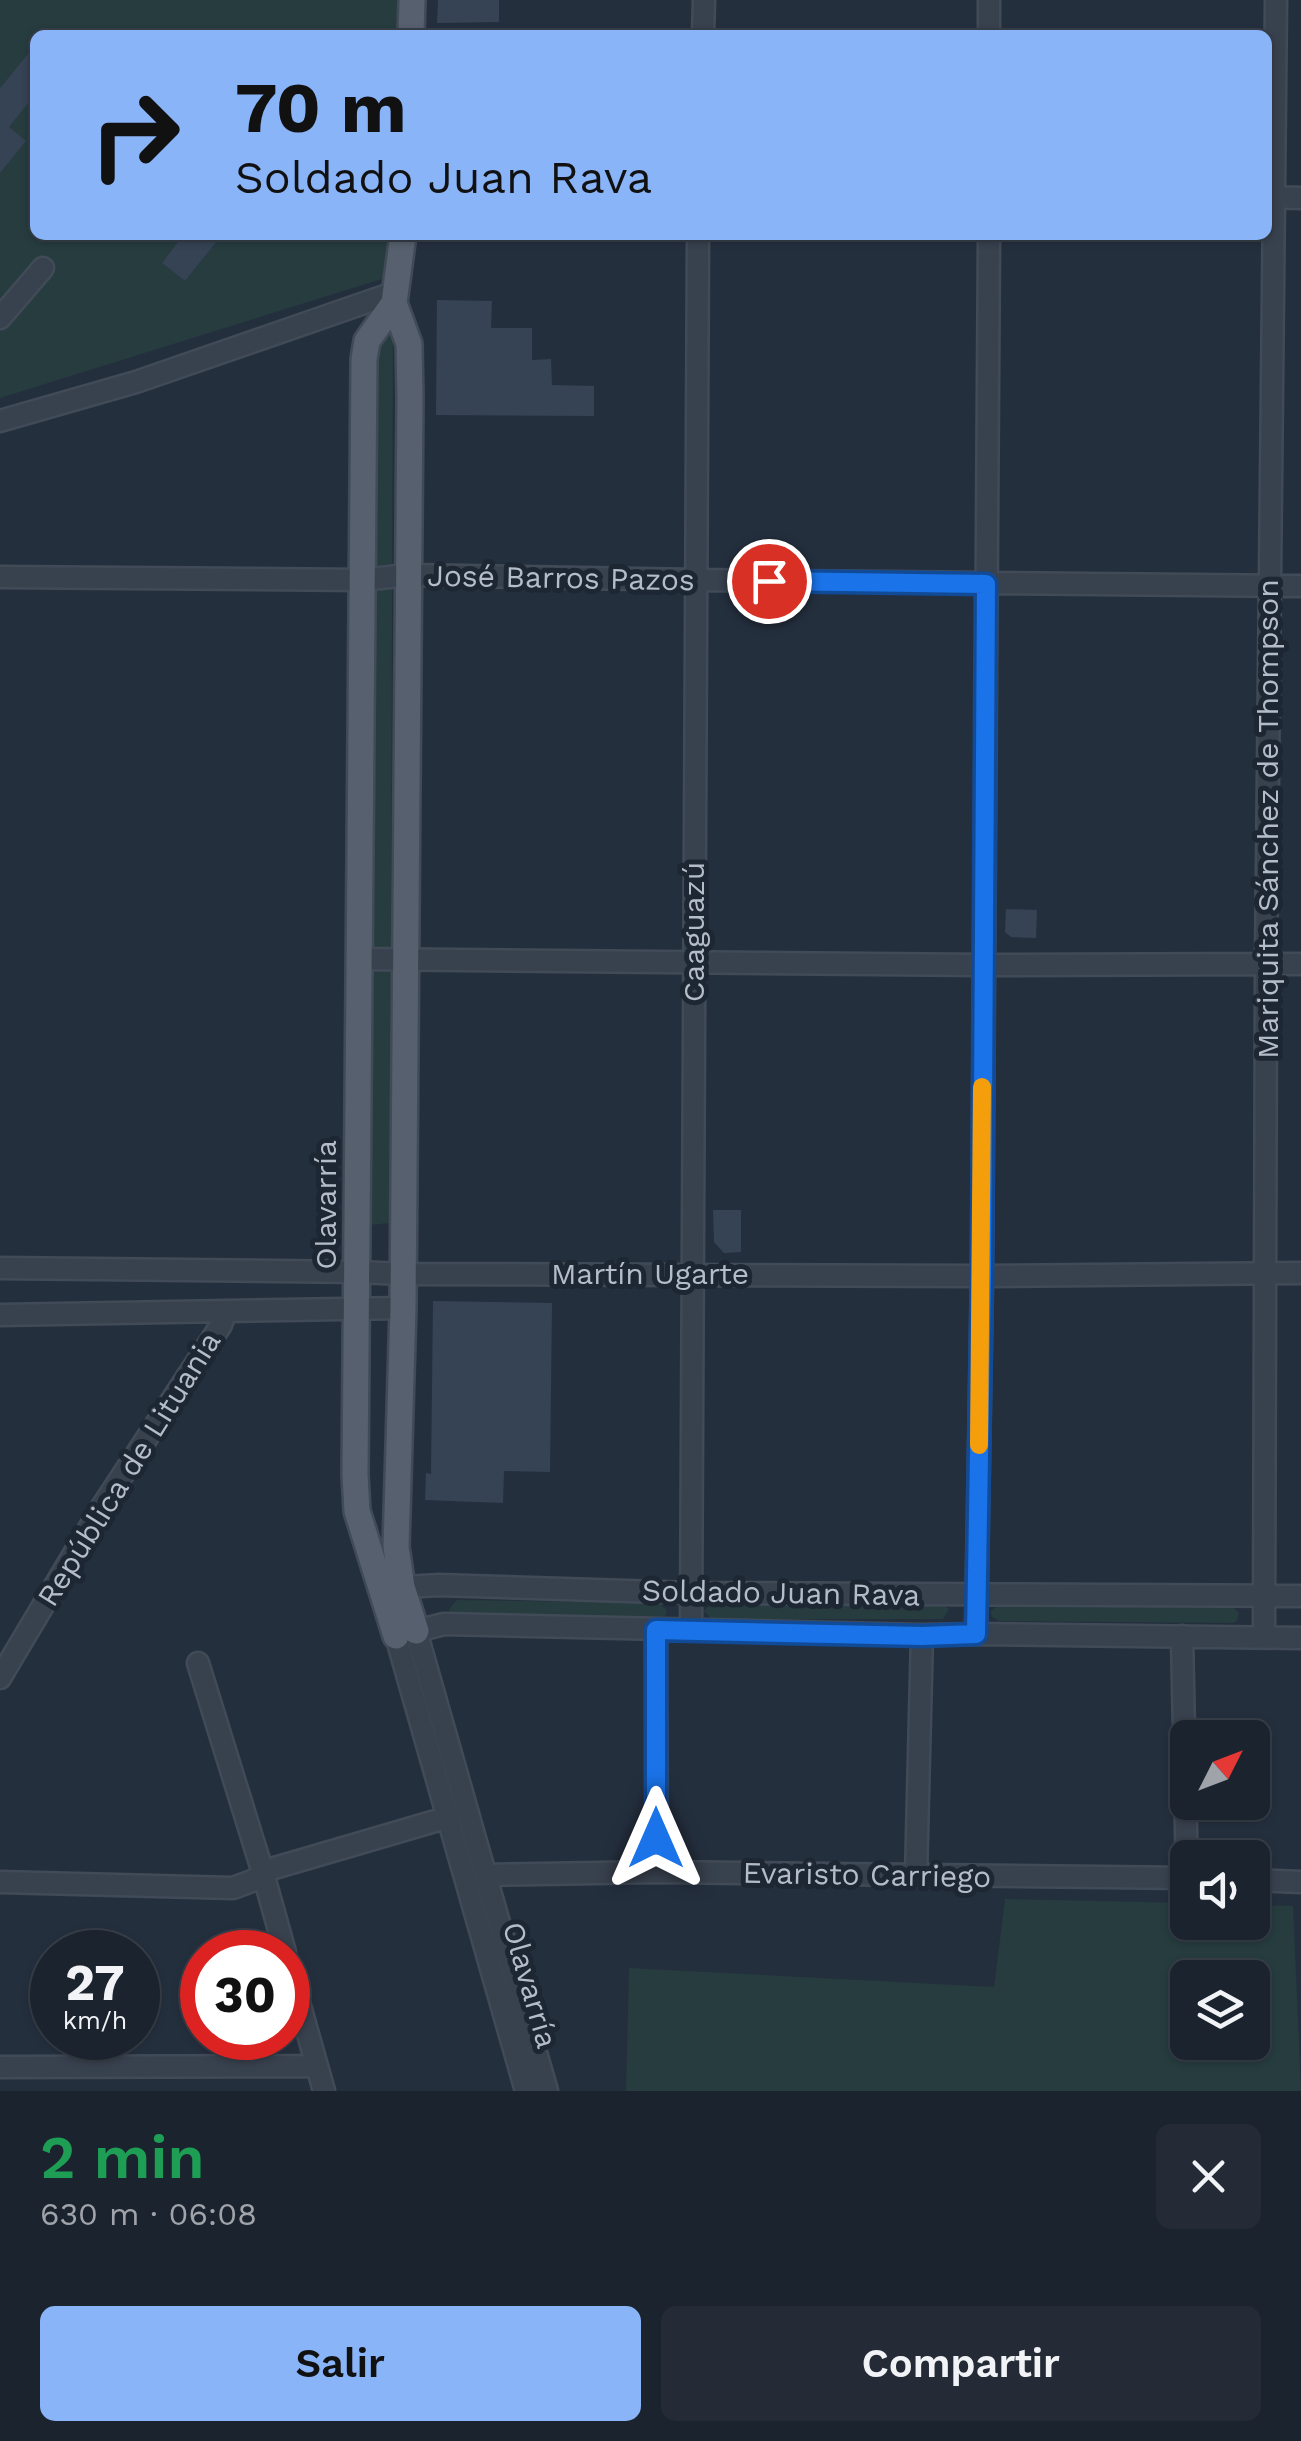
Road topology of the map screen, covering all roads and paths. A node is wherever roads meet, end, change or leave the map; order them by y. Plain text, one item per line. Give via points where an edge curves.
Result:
1 (412, 0) edge
2 (704, 0) edge
3 (989, 0) edge
4 (1276, 0) edge
5 (412, 30) edge
6 (704, 30) edge
7 (989, 30) edge
8 (1272, 158) edge
9 (1272, 197) edge
10 (1301, 198) edge
11 (402, 240) edge
12 (698, 240) edge
13 (989, 240) edge
14 (1271, 240) edge
15 (43, 268) dead end
16 (395, 298) junction
17 (0, 318) edge
18 (0, 422) edge
19 (408, 575) junction
20 (0, 577) edge
21 (362, 580) junction
22 (697, 580) junction
23 (986, 584) junction
24 (1270, 585) junction
25 (1301, 586) edge
26 (359, 959) junction
27 (406, 959) junction
28 (693, 961) junction
29 (1266, 964) junction
30 (1301, 964) edge
31 (982, 965) junction
32 (0, 1268) edge
33 (358, 1272) junction
34 (1266, 1272) junction
35 (1301, 1273) edge
36 (403, 1274) junction
37 (692, 1274) junction
38 (982, 1276) junction
39 (403, 1308) junction
40 (358, 1310) junction
41 (226, 1312) junction
42 (0, 1316) edge
43 (392, 1588) junction
44 (690, 1593) junction
45 (977, 1595) junction
46 (1264, 1596) junction
47 (1301, 1596) edge
48 (656, 1630) junction
49 (691, 1630) junction
50 (406, 1634) junction
51 (976, 1634) junction
52 (922, 1636) junction
53 (1182, 1636) junction
54 (1264, 1637) junction
55 (1301, 1638) edge
56 (198, 1663) dead end
57 (0, 1678) edge
58 (449, 1817) junction
59 (1186, 1840) edge
60 (263, 1872) junction
61 (657, 1872) junction
62 (486, 1875) junction
63 (916, 1876) junction
64 (1170, 1878) edge
65 (1270, 1881) edge
66 (0, 1882) edge
67 (1301, 1882) edge
68 (279, 1930) edge
69 (310, 2044) edge
70 (316, 2066) junction
71 (0, 2068) edge
72 (324, 2091) edge
73 (526, 2091) edge
74 (547, 2091) edge

1 - 5 main road
2 - 6 street
3 - 7 street
4 - 8 street, Mariquita Sánchez de Thompson
9 - 10 street
11 - 16 main road, Olavarría
12 - 22 street, Caaguazú
13 - 23 street
14 - 24 street, Mariquita Sánchez de Thompson
15 - 17 street
16 - 18 street
16 - 19 main road, Olavarría via 410,344
16 - 21 main road, Olavarría via 367,341 364,359
19 - 21 street, José Barros Pazos
19 - 22 street, José Barros Pazos
19 - 27 main road, Olavarría
20 - 21 street, José Barros Pazos
21 - 26 main road, Olavarría
22 - 23 street, José Barros Pazos
22 - 28 street, Caaguazú
23 - 24 street, José Barros Pazos
23 - 31 street
24 - 25 street, José Barros Pazos
24 - 29 street, Mariquita Sánchez de Thompson
26 - 27 street
26 - 33 main road, Olavarría
27 - 28 street
27 - 36 main road, Olavarría
28 - 31 street
28 - 37 street, Caaguazú
29 - 30 street
29 - 31 street
29 - 34 street, Mariquita Sánchez de Thompson
31 - 38 street
32 - 33 street, Martín Ugarte
33 - 36 street, Martín Ugarte
33 - 40 main road, Olavarría
34 - 35 street, Martín Ugarte
34 - 38 street, Martín Ugarte
34 - 46 street, Mariquita Sánchez de Thompson
36 - 37 street, Martín Ugarte
36 - 39 main road, Olavarría
37 - 38 street, Martín Ugarte
37 - 44 street, Caaguazú
38 - 45 street
39 - 40 street
39 - 43 main road, Olavarría
40 - 41 street
40 - 43 main road, Olavarría via 355,1492
41 - 42 street
41 - 57 street, República de Lituania
43 - 44 street, Soldado Juan Rava
43 - 50 main road, Olavarría
44 - 45 street, Soldado Juan Rava
44 - 49 street, Caaguazú
45 - 46 street, Soldado Juan Rava
45 - 51 street
46 - 47 street, Soldado Juan Rava
46 - 54 street, Mariquita Sánchez de Thompson
48 - 49 street, Soldado Juan Rava
48 - 50 street, Soldado Juan Rava via 444,1624
48 - 61 street
49 - 52 street, Soldado Juan Rava
50 - 58 street, Olavarría
50 - 62 street, Olavarría
51 - 52 street, Soldado Juan Rava
51 - 53 street, Soldado Juan Rava
52 - 63 street
53 - 54 street, Soldado Juan Rava
53 - 59 street
54 - 55 street, Soldado Juan Rava
56 - 60 street
58 - 60 street
58 - 73 street, Olavarría
60 - 66 street via 233,1888
60 - 68 street
61 - 62 street, Evaristo Carriego
61 - 63 street, Evaristo Carriego
62 - 74 street, Olavarría
63 - 64 street, Evaristo Carriego
65 - 67 street
69 - 70 street
70 - 71 street
70 - 72 street

